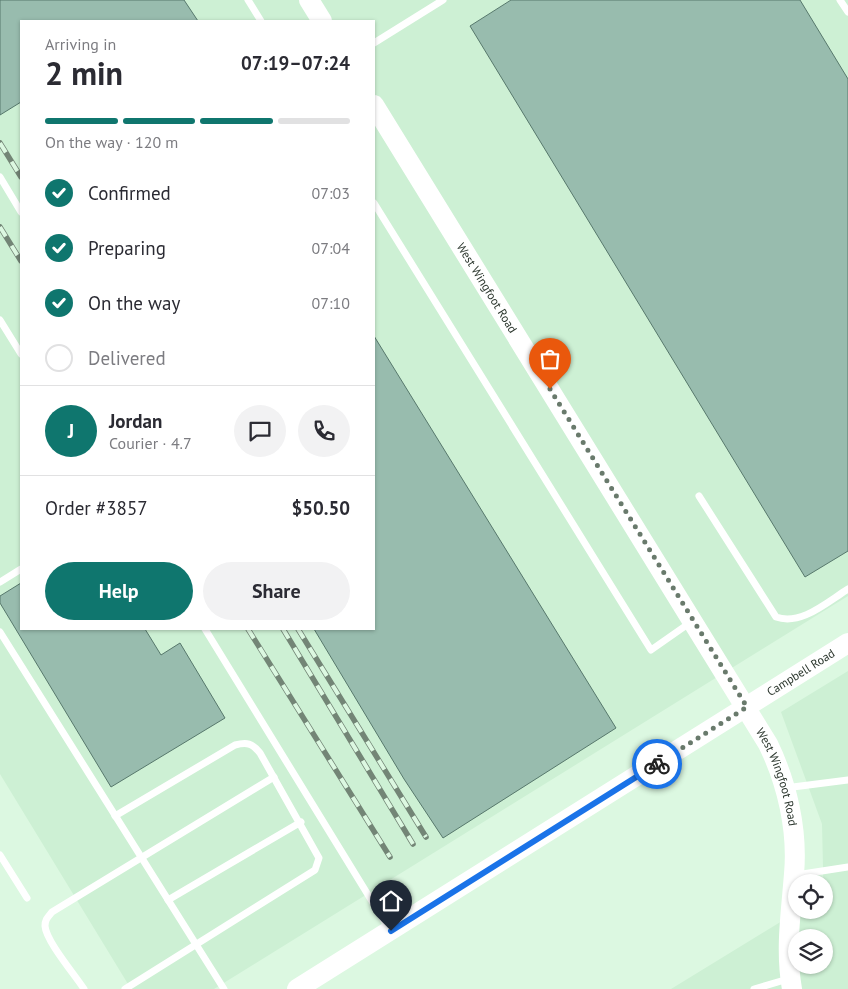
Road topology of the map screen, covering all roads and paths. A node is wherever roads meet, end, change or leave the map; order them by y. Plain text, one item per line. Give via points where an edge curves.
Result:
1 (248, 0) edge
2 (308, 0) edge
3 (443, 0) edge
4 (840, 0) edge
5 (848, 12) edge
6 (260, 20) edge
7 (321, 20) edge
8 (375, 41) edge
9 (375, 107) edge
10 (0, 177) edge
11 (375, 205) edge
12 (20, 210) edge
13 (0, 320) edge
14 (20, 352) edge
15 (699, 496) dead end
16 (20, 570) edge
17 (0, 582) edge
18 (848, 589) edge
19 (693, 620) junction
20 (206, 630) edge
21 (0, 632) edge
22 (848, 643) edge
23 (747, 707) junction
24 (274, 778) junction
25 (848, 780) edge
26 (785, 788) junction
27 (115, 816) junction
28 (300, 822) junction
29 (0, 855) edge
30 (141, 858) junction
31 (848, 867) edge
32 (794, 874) edge
33 (801, 874) edge
34 (27, 898) dead end
35 (168, 900) junction
36 (789, 919) edge
37 (391, 931) junction
38 (194, 944) junction
39 (791, 984) edge
40 (84, 989) edge
41 (125, 989) edge
42 (224, 989) edge
43 (296, 989) edge
44 (754, 989) edge

1 - 6 lane
2 - 7 street
3 - 8 lane
4 - 5 lane
9 - 19 street, West Wingfoot Road
10 - 12 lane
11 - 19 lane via 651,650
13 - 14 lane
15 - 18 lane via 776,617 786,621 801,618
16 - 17 lane
19 - 23 street, West Wingfoot Road
20 - 37 lane
21 - 27 lane
22 - 23 street, Campbell Road
23 - 26 street, West Wingfoot Road via 779,766
23 - 37 street, Campbell Road
24 - 27 lane via 253,745 234,745
24 - 28 lane
24 - 30 lane
25 - 26 lane
26 - 32 street, West Wingfoot Road via 794,848
27 - 30 lane
28 - 35 lane
28 - 38 lane via 318,853 319,863 315,870
29 - 34 lane
30 - 35 lane
30 - 40 lane via 52,912 46,920 45,928 50,940
31 - 33 lane
35 - 38 lane
36 - 39 street, West Wingfoot Road
37 - 43 street, Campbell Road
38 - 41 lane
38 - 42 lane
39 - 44 lane

